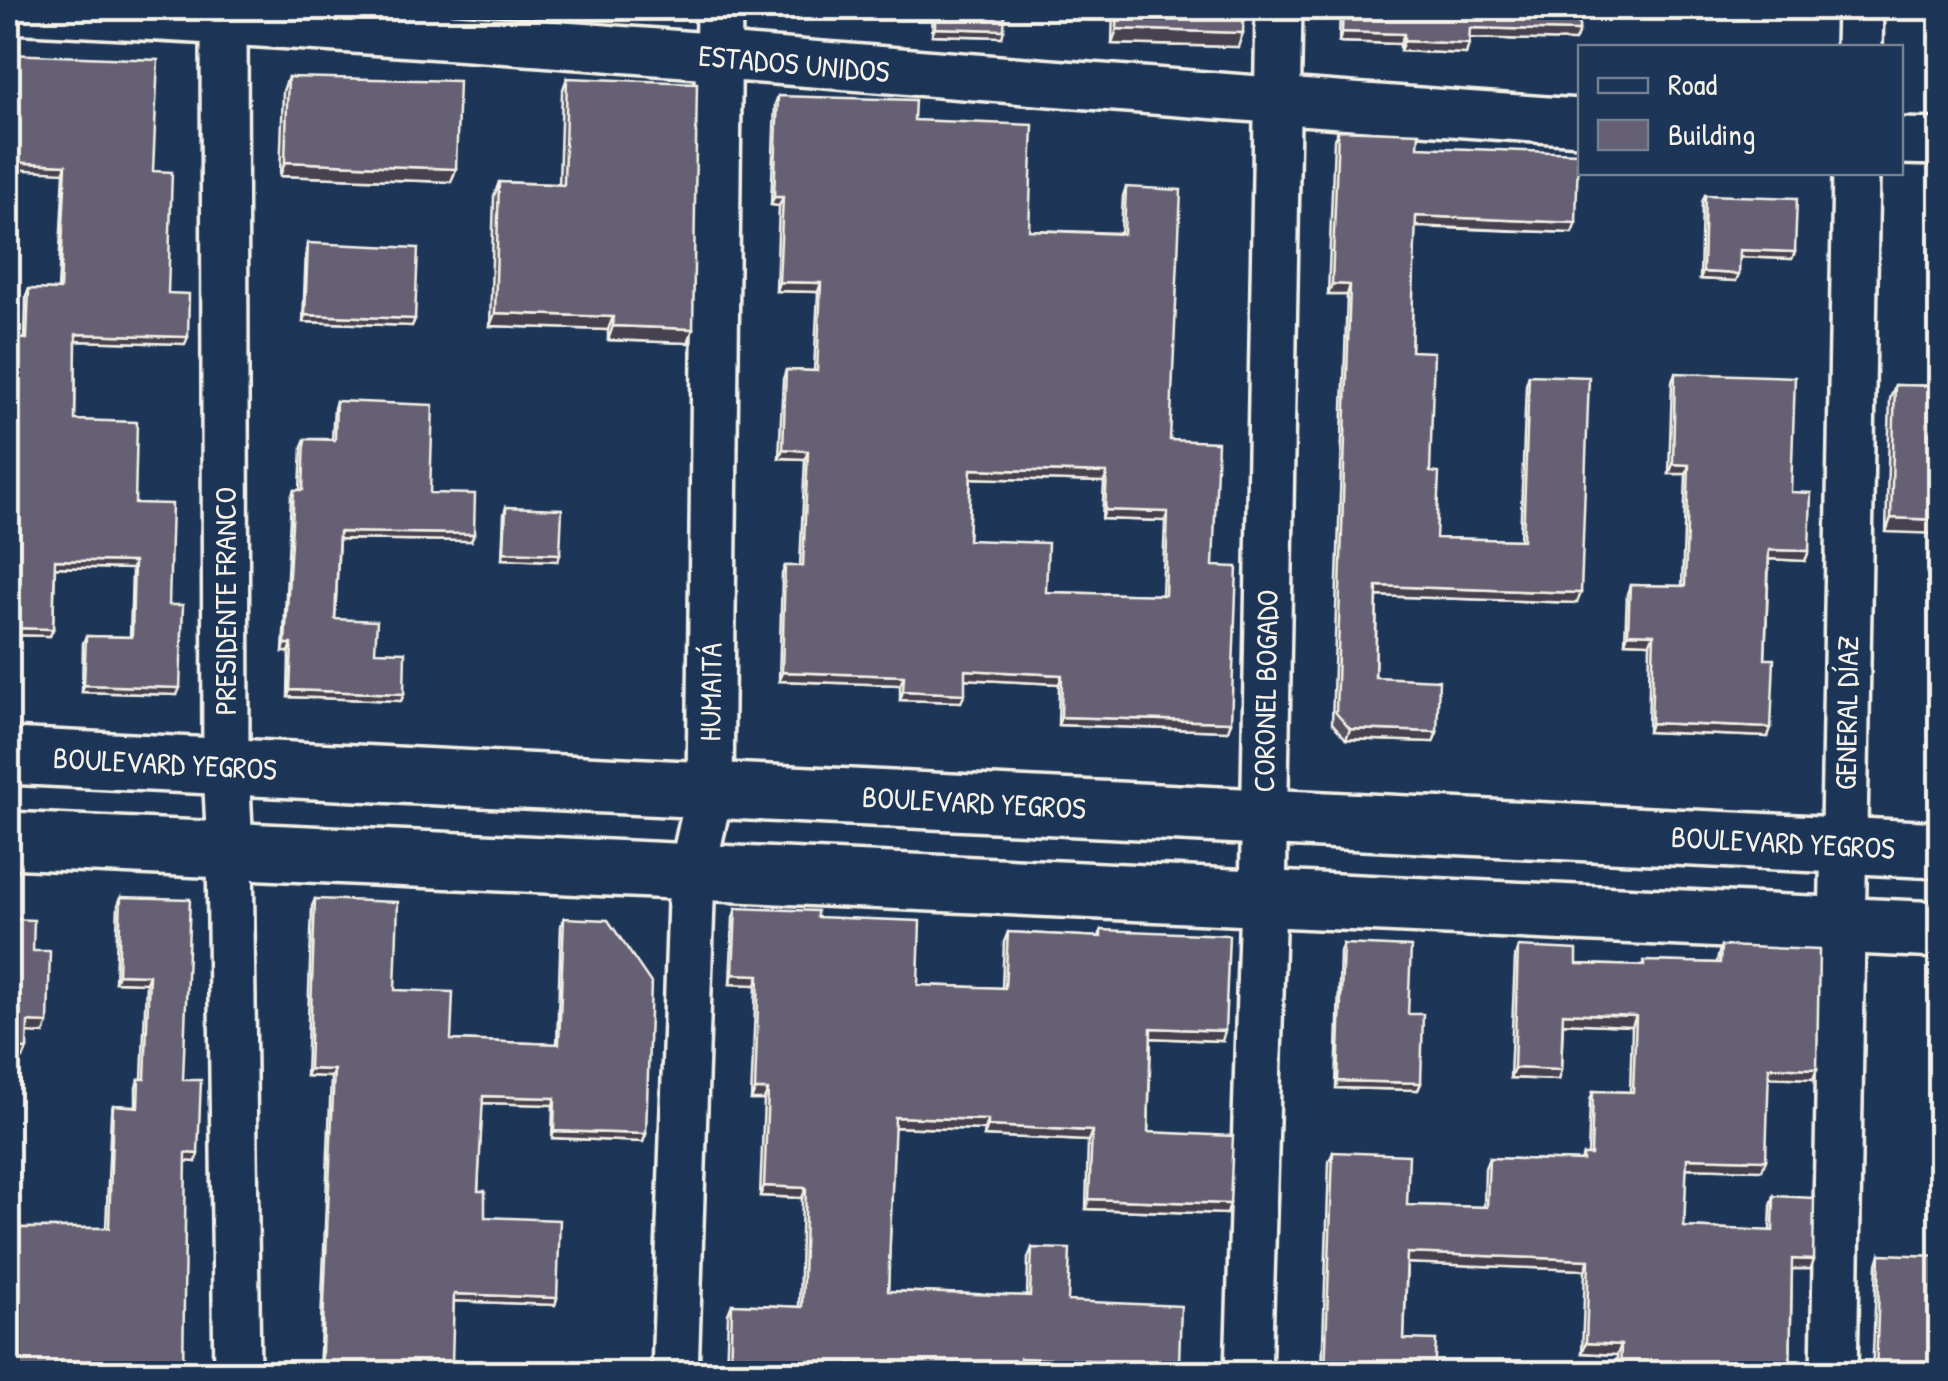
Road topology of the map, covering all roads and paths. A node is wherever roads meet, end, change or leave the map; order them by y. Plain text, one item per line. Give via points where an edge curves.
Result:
1 (718, 8) edge
2 (1279, 8) edge
3 (1860, 8) edge
4 (8, 10) edge
5 (224, 14) edge
6 (1858, 45) edge
7 (718, 58) junction
8 (1276, 102) junction
9 (1578, 122) edge
10 (1903, 141) edge
11 (1940, 142) edge
12 (1856, 175) edge
13 (8, 756) edge
14 (226, 767) junction
15 (710, 791) junction
16 (1264, 817) junction
17 (8, 840) edge
18 (1844, 846) junction
19 (230, 850) junction
20 (1940, 850) edge
21 (692, 872) junction
22 (1264, 899) junction
23 (1841, 926) junction
24 (1940, 930) edge
25 (237, 1374) edge
26 (674, 1374) edge
27 (1248, 1374) edge
28 (1834, 1374) edge

1 - 7 street, HUMAITÁ
2 - 8 street, CORONEL BOGADO
3 - 6 street
4 - 5 street, ESTADOS UNIDOS
5 - 7 street, ESTADOS UNIDOS
5 - 14 street, PRESIDENTE FRANCO
7 - 8 street, ESTADOS UNIDOS
7 - 15 street, HUMAITÁ
8 - 9 street, ESTADOS UNIDOS
8 - 16 street, CORONEL BOGADO
10 - 11 street
12 - 18 street, GENERAL DÍAZ
13 - 14 main road, BOULEVARD YEGROS
14 - 15 main road, BOULEVARD YEGROS
14 - 19 street, PRESIDENTE FRANCO
15 - 16 main road, BOULEVARD YEGROS
15 - 21 street, HUMAITÁ
16 - 18 main road, BOULEVARD YEGROS
16 - 22 street, CORONEL BOGADO
17 - 19 main road
18 - 20 main road, BOULEVARD YEGROS
18 - 23 street, GENERAL DÍAZ
19 - 21 main road
19 - 25 street, PRESIDENTE FRANCO
21 - 22 main road
21 - 26 street, HUMAITÁ
22 - 23 main road
22 - 27 street, CORONEL BOGADO
23 - 24 main road
23 - 28 street, GENERAL DÍAZ

